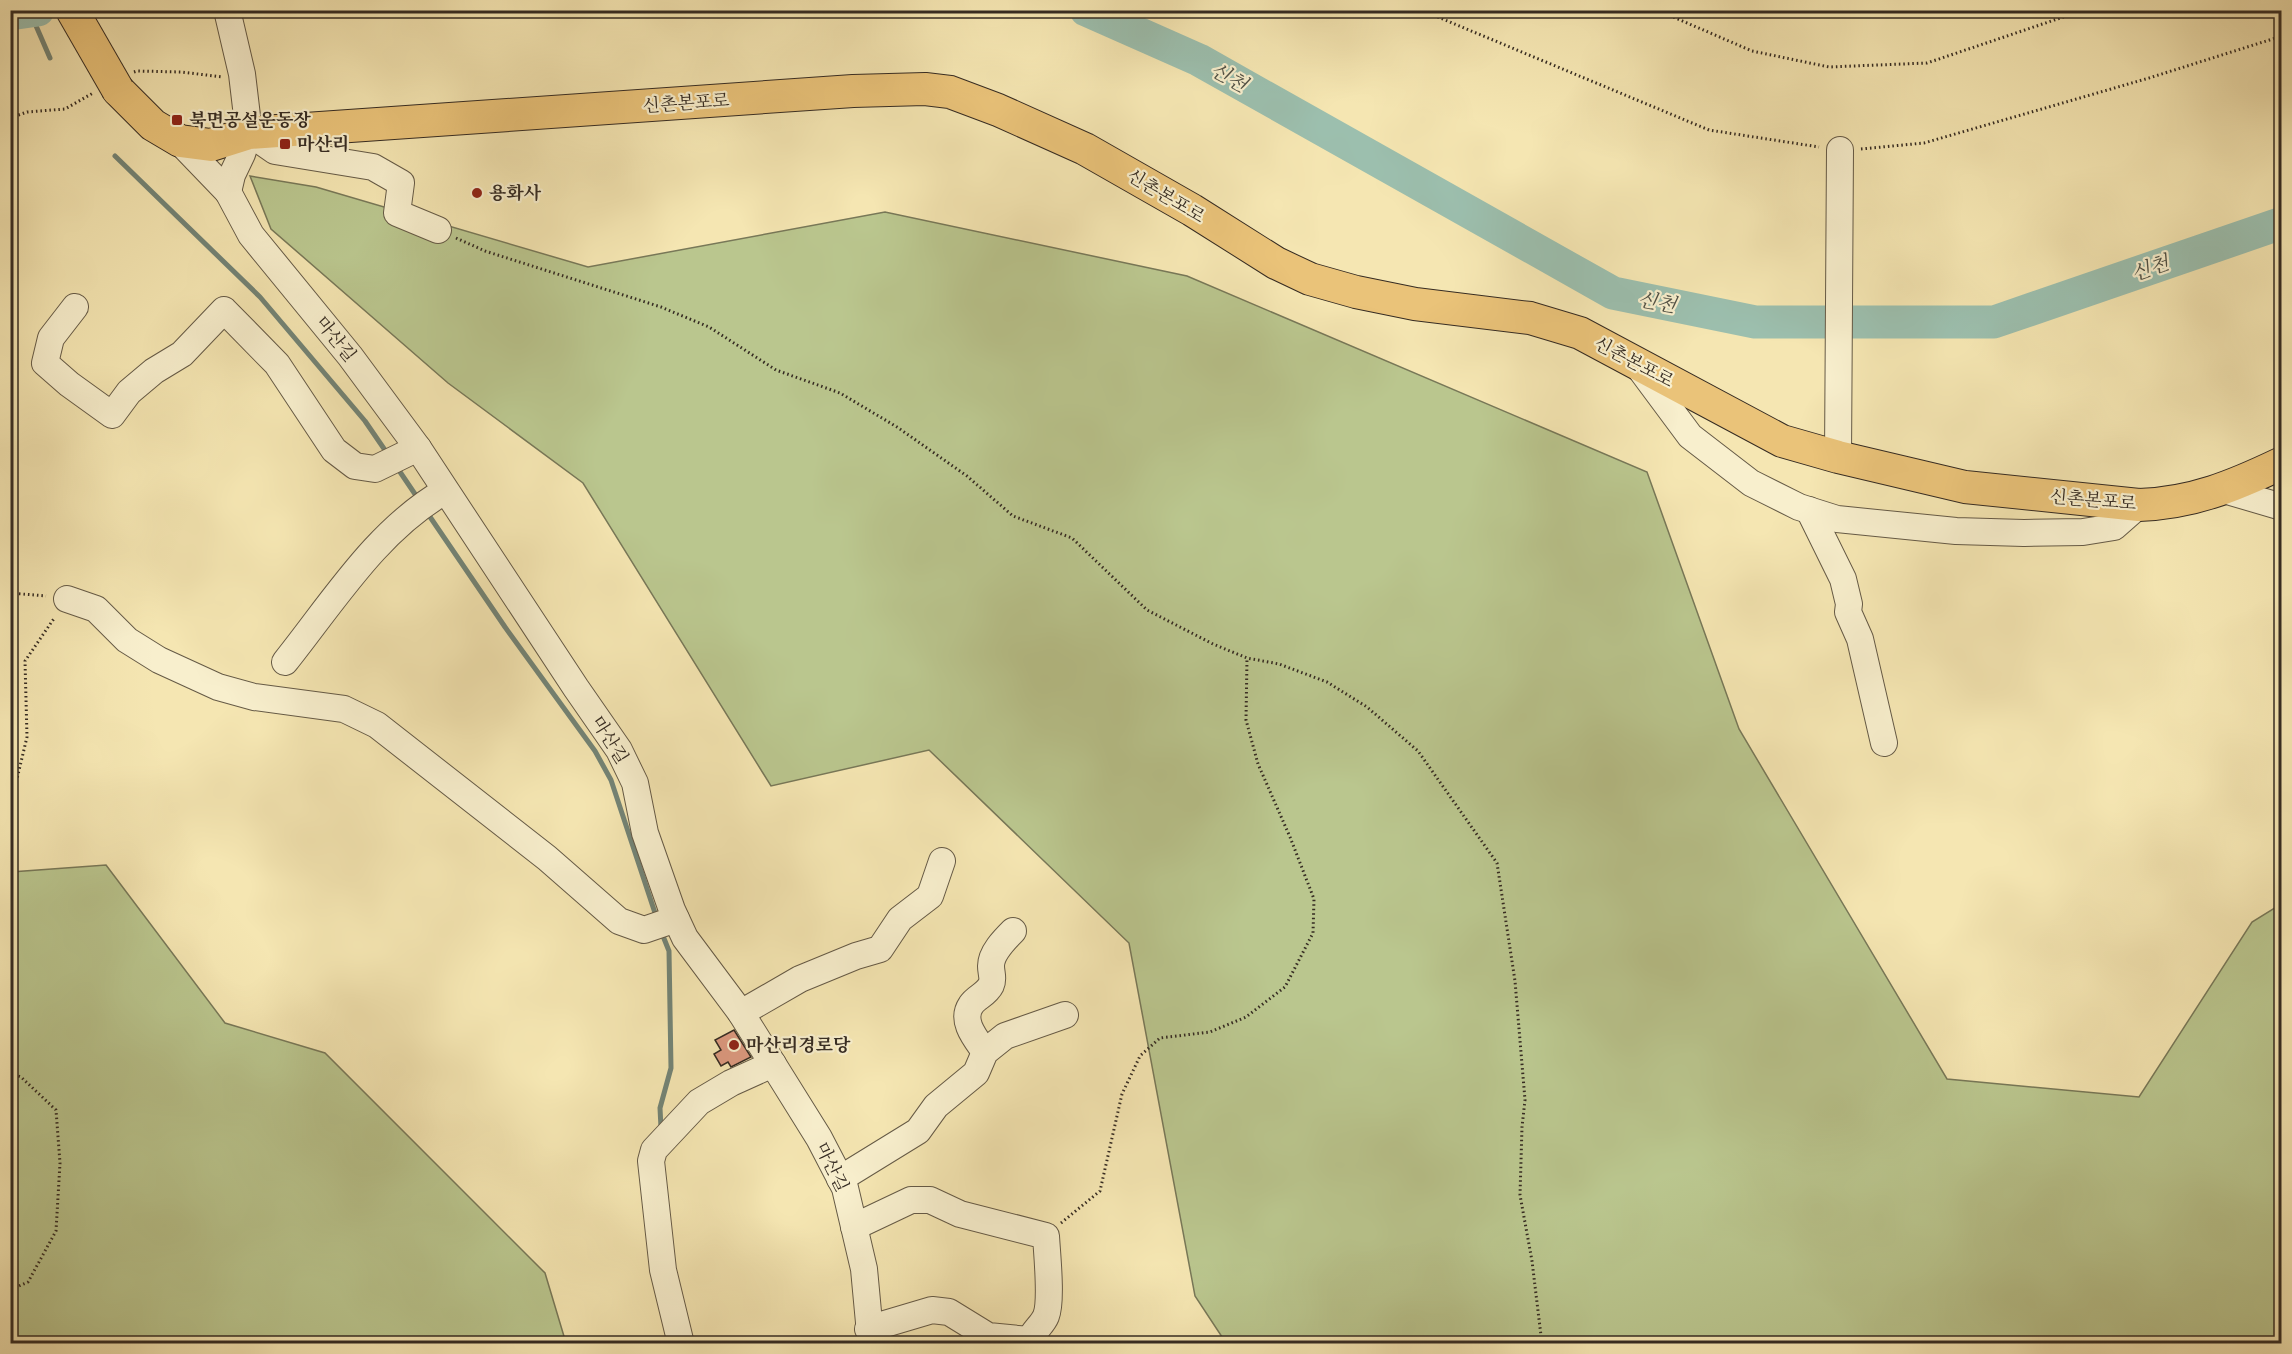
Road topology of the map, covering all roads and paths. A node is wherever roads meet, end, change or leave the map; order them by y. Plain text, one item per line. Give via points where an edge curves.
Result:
1 (72, 10) edge
2 (227, 10) edge
3 (1421, 10) edge
4 (1657, 10) edge
5 (2084, 10) edge
6 (2282, 36) edge
7 (249, 133) junction
8 (177, 139) junction
9 (1840, 150) junction
10 (228, 192) junction
11 (438, 230) joint
12 (75, 307) dead end
13 (1636, 363) junction
14 (409, 452) junction
15 (1838, 457) junction
16 (2282, 463) edge
17 (2224, 490) junction
18 (438, 495) junction
19 (2139, 505) junction
20 (2282, 507) edge
21 (1809, 510) junction
22 (10, 592) edge
23 (67, 599) junction
24 (1247, 658) junction
25 (285, 662) dead end
26 (1884, 743) dead end
27 (10, 808) edge
28 (942, 861) dead end
29 (661, 924) junction
30 (1013, 931) dead end
31 (741, 1012) junction
32 (1065, 1015) dead end
33 (985, 1052) junction
34 (773, 1064) junction
35 (10, 1073) edge
36 (840, 1179) junction
37 (854, 1227) junction
38 (1046, 1236) junction
39 (10, 1290) edge
40 (870, 1336) edge
41 (1029, 1342) edge
42 (681, 1344) edge
43 (1542, 1344) edge

1 - 8 main road, 신촌본포로, bridge via 118,90 153,125
2 - 7 street via 242,74
3 - 9 path via 1709,130
4 - 5 path via 1752,51 1829,67 1928,63
6 - 9 path via 1924,144
7 - 8 main road, 신촌본포로 via 211,145
7 - 10 street
7 - 11 street via 275,151 373,167 401,183 397,213
7 - 13 main road, 신촌본포로 via 853,91 950,92 1085,149 1276,263 1310,279 1415,304 1530,318 1580,333
8 - 10 street, 마산길
9 - 15 street
10 - 14 street, 마산길 via 251,235 350,356
11 - 24 path via 485,251 661,307 709,327 776,370 840,393 967,476 1013,516 1072,538 1147,610
12 - 14 street via 51,338 45,363 112,415 129,392 182,354 224,310 278,364 334,450 355,466 375,469
13 - 15 main road, 신촌본포로 via 1782,441
13 - 21 street via 1690,436 1751,483
14 - 18 street, 마산길
15 - 19 main road, 신촌본포로 via 1965,487
16 - 17 main road, 신촌본포로
17 - 19 main road, 신촌본포로 via 2168,504
17 - 20 street
18 - 25 street via 407,517 366,560
18 - 29 street, 마산길 via 619,750 635,783
19 - 21 street via 2114,527 2036,533 1956,531 1838,519
21 - 26 street via 1843,579 1848,612 1860,639
22 - 23 path
23 - 27 path via 25,661 27,737
23 - 29 street via 96,609 127,640 159,660 218,687 254,697 344,709 377,725 547,858 620,921
24 - 38 path via 1246,720 1258,764 1314,900 1313,933 1285,987 1246,1017 1210,1032 1160,1038 1140,1056 1122,1094 1100,1191
24 - 43 path via 1279,664 1327,682 1367,707 1418,751 1497,863 1515,981 1525,1100 1520,1195
28 - 31 street via 930,896 900,919 880,949 800,979
29 - 31 street, 마산길 via 685,938
30 - 33 street via 998,947 990,964 993,982 970,1005 967,1019 971,1032
31 - 34 street, 마산길
32 - 33 street via 1005,1036
33 - 36 street via 976,1073 936,1106 918,1131
34 - 36 street, 마산길
34 - 42 street via 699,1102 662,1142 651,1161 663,1270
35 - 39 path via 21,1077 56,1110 60,1163 56,1231 28,1282
36 - 37 street, 마산길
37 - 38 street via 910,1200 930,1200 960,1214
37 - 40 street, 마산길 via 864,1269
38 - 41 street via 1046,1316
40 - 41 street via 932,1310 949,1311 988,1336

